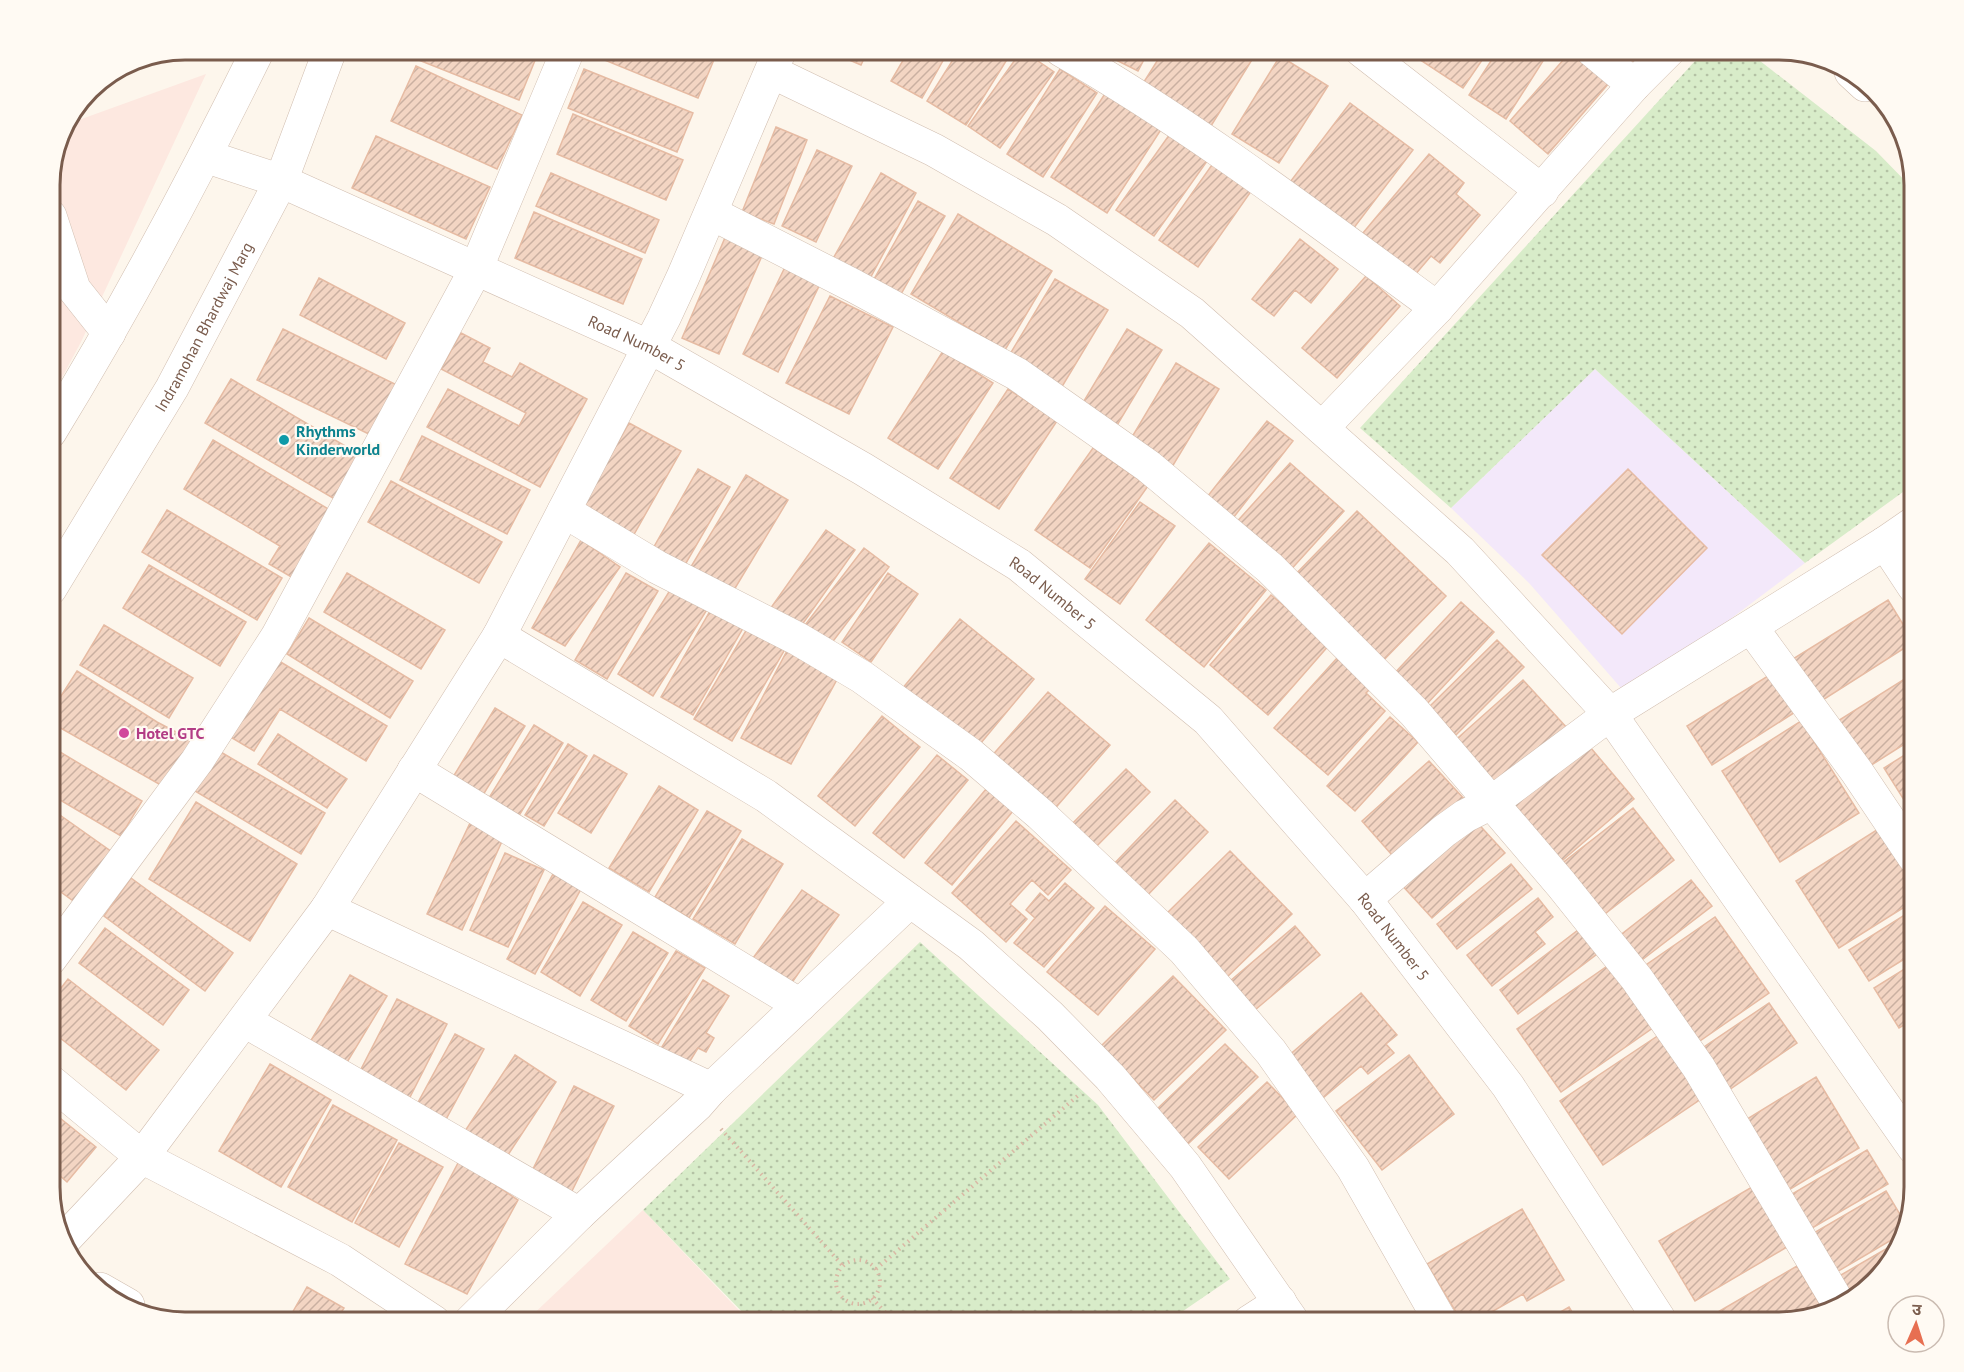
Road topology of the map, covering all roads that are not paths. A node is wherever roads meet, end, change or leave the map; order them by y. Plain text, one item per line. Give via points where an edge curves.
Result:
1 (253, 60) edge
2 (326, 60) edge
3 (564, 60) edge
4 (1078, 60) edge
5 (1374, 60) edge
6 (1604, 60) edge
7 (1659, 60) edge
8 (776, 61) edge
9 (1634, 85) junction
10 (205, 156) junction
11 (281, 181) junction
12 (1542, 190) junction
13 (711, 213) junction
14 (60, 246) edge
15 (476, 269) junction
16 (1437, 308) junction
17 (109, 333) junction
18 (650, 347) junction
19 (60, 415) edge
20 (1322, 428) junction
21 (564, 511) junction
22 (1904, 530) edge
23 (1885, 543) junction
24 (1904, 572) edge
25 (60, 573) edge
26 (1751, 627) junction
27 (499, 636) junction
28 (1610, 714) junction
29 (414, 770) junction
30 (1491, 803) junction
31 (1904, 843) edge
32 (1365, 899) junction
33 (910, 901) junction
34 (327, 909) junction
35 (60, 946) edge
36 (800, 1005) junction
37 (245, 1021) junction
38 (60, 1089) edge
39 (704, 1097) junction
40 (1904, 1134) edge
41 (142, 1157) junction
42 (579, 1214) junction
43 (69, 1233) edge
44 (1835, 1298) edge
45 (418, 1312) edge
46 (481, 1312) edge
47 (1286, 1312) edge
48 (1435, 1312) edge
49 (1654, 1312) edge

1 - 10 street
2 - 11 street, Indramohan Bhardwaj Marg
3 - 15 street
4 - 16 street via 1270,185
5 - 12 street
6 - 9 street
7 - 9 street
8 - 13 street
8 - 20 street via 1057,220 1192,313
9 - 12 street
10 - 11 street, Road Number 5
10 - 17 street
11 - 15 street, Road Number 5
11 - 25 street, Indramohan Bhardwaj Marg via 172,388
12 - 16 street
13 - 18 street
13 - 30 street via 1017,374 1149,466 1270,568 1414,712
14 - 17 street via 74,289
15 - 18 street, Road Number 5
15 - 35 street via 277,637 197,761
16 - 20 street
17 - 19 street
18 - 21 street
18 - 32 street, Road Number 5 via 863,469 1019,565 1208,720
20 - 28 street via 1460,551
21 - 27 street
21 - 48 street via 657,567 862,676 971,755 1040,814 1184,950 1271,1052 1353,1168
22 - 23 street
23 - 24 street
23 - 26 street
26 - 28 street
26 - 31 street
27 - 29 street
27 - 33 street via 766,796
28 - 30 street
28 - 40 street
29 - 34 street
29 - 36 street
30 - 32 street via 1444,831
30 - 44 street via 1637,979 1686,1050
32 - 49 street, Road Number 5 via 1508,1086
33 - 36 street
33 - 47 street via 971,945 1110,1077 1185,1166
34 - 37 street
34 - 39 street
36 - 39 street
37 - 41 street
37 - 42 street
38 - 41 street
39 - 42 street
41 - 43 street
41 - 45 street via 340,1260
42 - 46 street

